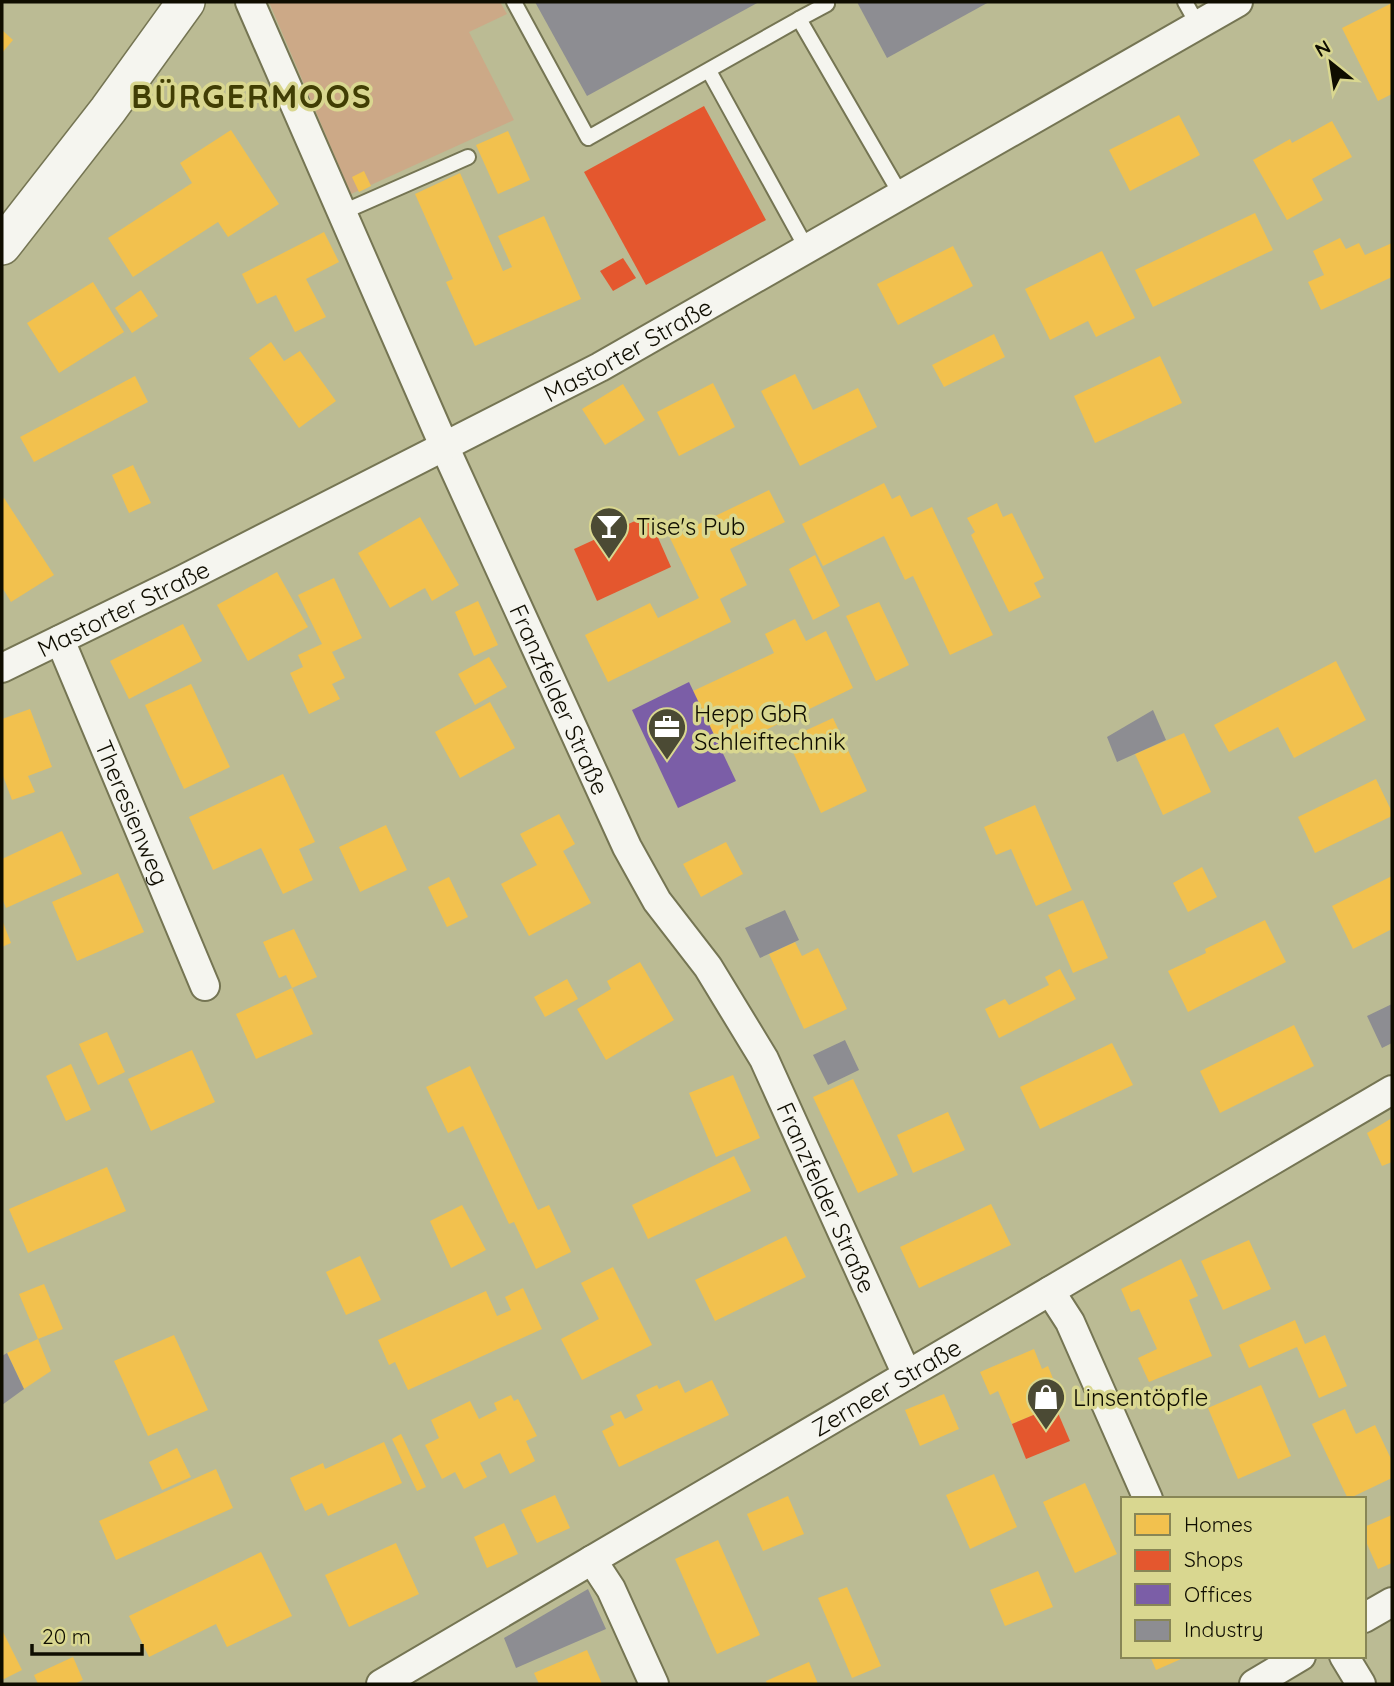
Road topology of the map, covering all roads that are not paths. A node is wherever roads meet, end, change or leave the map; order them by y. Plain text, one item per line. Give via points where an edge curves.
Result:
1 (186, 2) edge
2 (250, 2) edge
3 (514, 2) edge
4 (826, 2) edge
5 (1238, 2) edge
6 (1191, 13) edge
7 (799, 19) junction
8 (709, 71) junction
9 (468, 157) dead end
10 (901, 195) junction
11 (343, 212) junction
12 (2, 246) edge
13 (807, 249) junction
14 (445, 448) junction
15 (60, 640) junction
16 (2, 668) edge
17 (205, 986) dead end
18 (1392, 1090) edge
19 (1051, 1291) junction
20 (907, 1375) junction
21 (1147, 1497) edge
22 (592, 1560) junction
23 (1392, 1602) edge
24 (1366, 1617) edge
25 (1298, 1658) edge
26 (1345, 1658) edge
27 (381, 1684) edge
28 (654, 1684) edge
29 (1254, 1684) edge
30 (1361, 1684) edge

1 - 12 street
2 - 11 street, Franzfelder Straße
3 - 8 lane via 588,138
4 - 7 lane
5 - 6 street, Mastorter Straße
6 - 10 street, Mastorter Straße
7 - 8 lane
7 - 10 lane
8 - 13 lane
9 - 11 lane
10 - 13 street, Mastorter Straße
11 - 14 street, Franzfelder Straße
13 - 14 street, Mastorter Straße via 600,367
14 - 15 street, Mastorter Straße
14 - 20 street, Franzfelder Straße via 626,848 764,1059
15 - 16 street, Mastorter Straße
15 - 17 street, Theresienweg
18 - 19 street, Zerneer Straße
19 - 20 street, Zerneer Straße
19 - 21 street via 1070,1322
20 - 22 street, Zerneer Straße
22 - 27 street, Zerneer Straße
22 - 28 street via 611,1589
23 - 24 street
25 - 29 street
26 - 30 street

